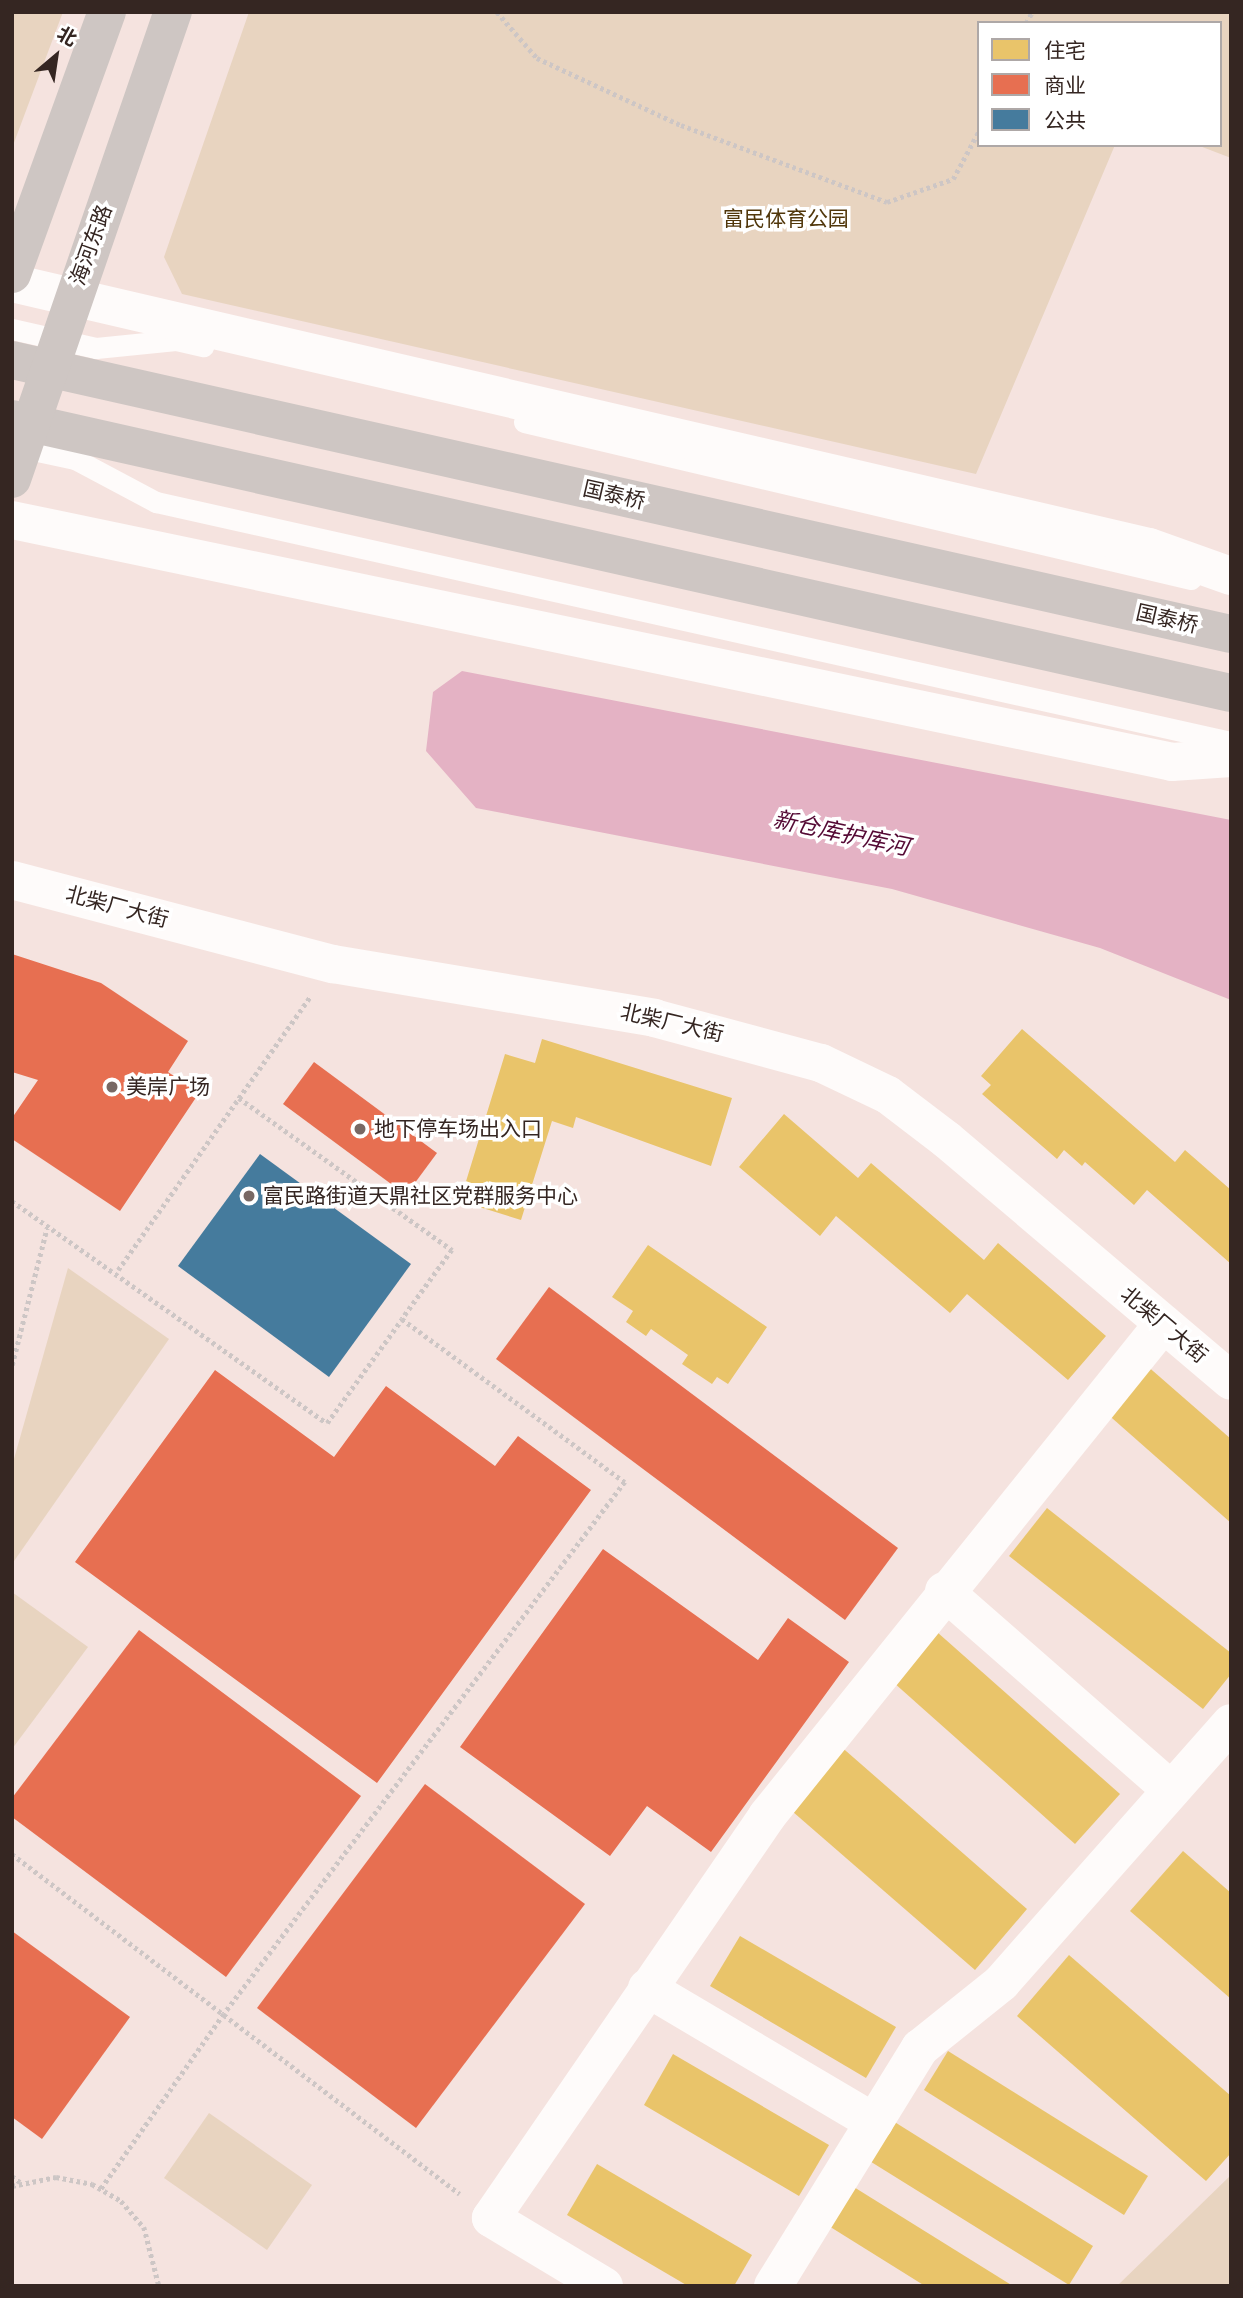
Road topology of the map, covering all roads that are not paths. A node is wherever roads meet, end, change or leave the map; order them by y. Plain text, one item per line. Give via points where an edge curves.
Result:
1 (107, 12) edge
2 (173, 12) edge
3 (12, 274) edge
4 (12, 283) edge
5 (71, 300) junction
6 (12, 329) edge
7 (12, 360) edge
8 (12, 419) edge
9 (12, 445) edge
10 (12, 479) edge
11 (12, 520) edge
12 (1229, 584) edge
13 (1223, 632) edge
14 (1216, 690) edge
15 (1231, 742) edge
16 (1231, 758) edge
17 (12, 880) edge
18 (1163, 1324) junction
19 (1231, 1381) edge
20 (944, 1591) junction
21 (1231, 1723) edge
22 (1171, 1790) junction
23 (647, 1988) junction
24 (874, 2122) junction
25 (604, 2286) edge
26 (773, 2286) edge

1 - 3 main road
2 - 5 main road, 海河东路
4 - 5 street
5 - 10 main road, 海河东路
5 - 12 street via 1149,547
6 - 12 lane via 96,348 187,343
7 - 13 main road, 国泰桥
8 - 14 main road
9 - 15 lane via 75,459 156,502 1190,738
11 - 16 street via 1172,762
17 - 18 street, 北柴厂大街 via 333,964 654,1018 821,1063 888,1095 947,1140
18 - 19 street, 北柴厂大街
18 - 20 street
20 - 22 street
20 - 23 street via 767,1816
21 - 22 street
22 - 24 street via 1001,1983 920,2048
23 - 24 street
23 - 25 street via 491,2218
24 - 26 street

